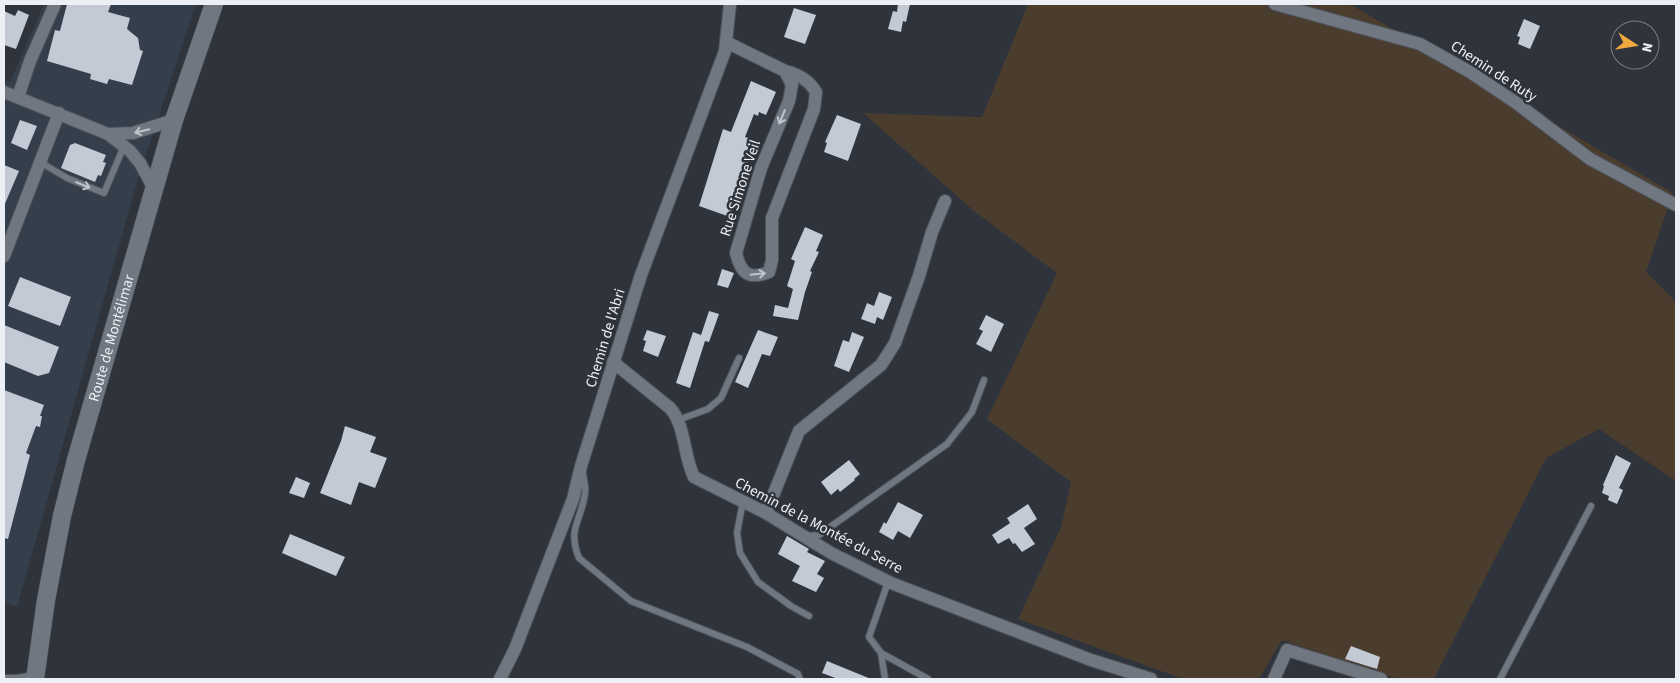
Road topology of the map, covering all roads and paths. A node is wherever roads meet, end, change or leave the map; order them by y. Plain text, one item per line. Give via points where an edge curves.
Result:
1 (54, 4) edge
2 (214, 4) edge
3 (730, 4) edge
4 (1275, 4) edge
5 (726, 42) junction
6 (785, 71) junction
7 (4, 92) edge
8 (18, 97) junction
9 (59, 113) junction
10 (174, 120) junction
11 (108, 134) junction
12 (124, 146) junction
13 (40, 162) junction
14 (154, 189) junction
15 (945, 201) dead end
16 (1676, 205) edge
17 (4, 256) edge
18 (739, 358) dead end
19 (614, 362) junction
20 (984, 380) dead end
21 (678, 420) junction
22 (581, 466) junction
23 (743, 501) junction
24 (1590, 506) dead end
25 (766, 513) junction
26 (805, 536) junction
27 (888, 582) junction
28 (809, 616) dead end
29 (880, 653) junction
30 (35, 677) edge
31 (4, 678) edge
32 (17, 679) edge
33 (500, 679) edge
34 (800, 679) edge
35 (884, 679) edge
36 (928, 679) edge
37 (1152, 679) edge
38 (1274, 679) edge
39 (1381, 679) edge
40 (1500, 679) edge

1 - 8 street
2 - 10 main road, Route de Montélimar
3 - 5 street, Chemin de l'Abri
4 - 16 street, Chemin de Ruty via 1420,44 1508,97 1590,159
5 - 6 street, Rue Simone Veil
5 - 19 street, Chemin de l'Abri via 641,275
6 -> 6 street, Rue Simone Veil via 792,85 788,101 761,168 736,253 739,266 750,276 769,272 772,218 814,109 816,92 811,83
7 - 8 street
8 - 9 street
9 - 11 street
9 - 13 street
10 -> 11 street via 133,134
10 - 14 main road, Route de Montélimar
11 - 12 street
13 -> 12 lane via 67,178 104,193
12 - 14 street via 140,163
13 - 17 street
14 - 30 main road, Route de Montélimar via 65,507 46,600
15 - 25 street via 895,343 881,365 799,431
18 - 21 lane via 721,398 708,408
19 - 21 street, Chemin de la Montée du Serre via 670,408
19 - 22 street, Chemin de l'Abri
20 - 26 lane via 972,412 947,444 819,535
21 - 23 street, Chemin de la Montée du Serre via 688,465 694,477
22 - 33 street, Chemin de l'Abri via 569,508
22 - 34 lane via 586,492 573,533 579,558 631,601 748,647 798,674
23 - 25 street, Chemin de la Montée du Serre
23 - 28 lane via 737,532 740,553 758,582
24 - 40 lane
25 - 26 street, Chemin de la Montée du Serre
26 - 27 street, Chemin de la Montée du Serre
27 - 29 lane via 868,636
27 - 37 street, Chemin de la Montée du Serre via 1091,660
29 - 35 lane
29 - 36 lane
30 - 32 lane
31 - 32 lane
38 - 39 street via 1287,650

